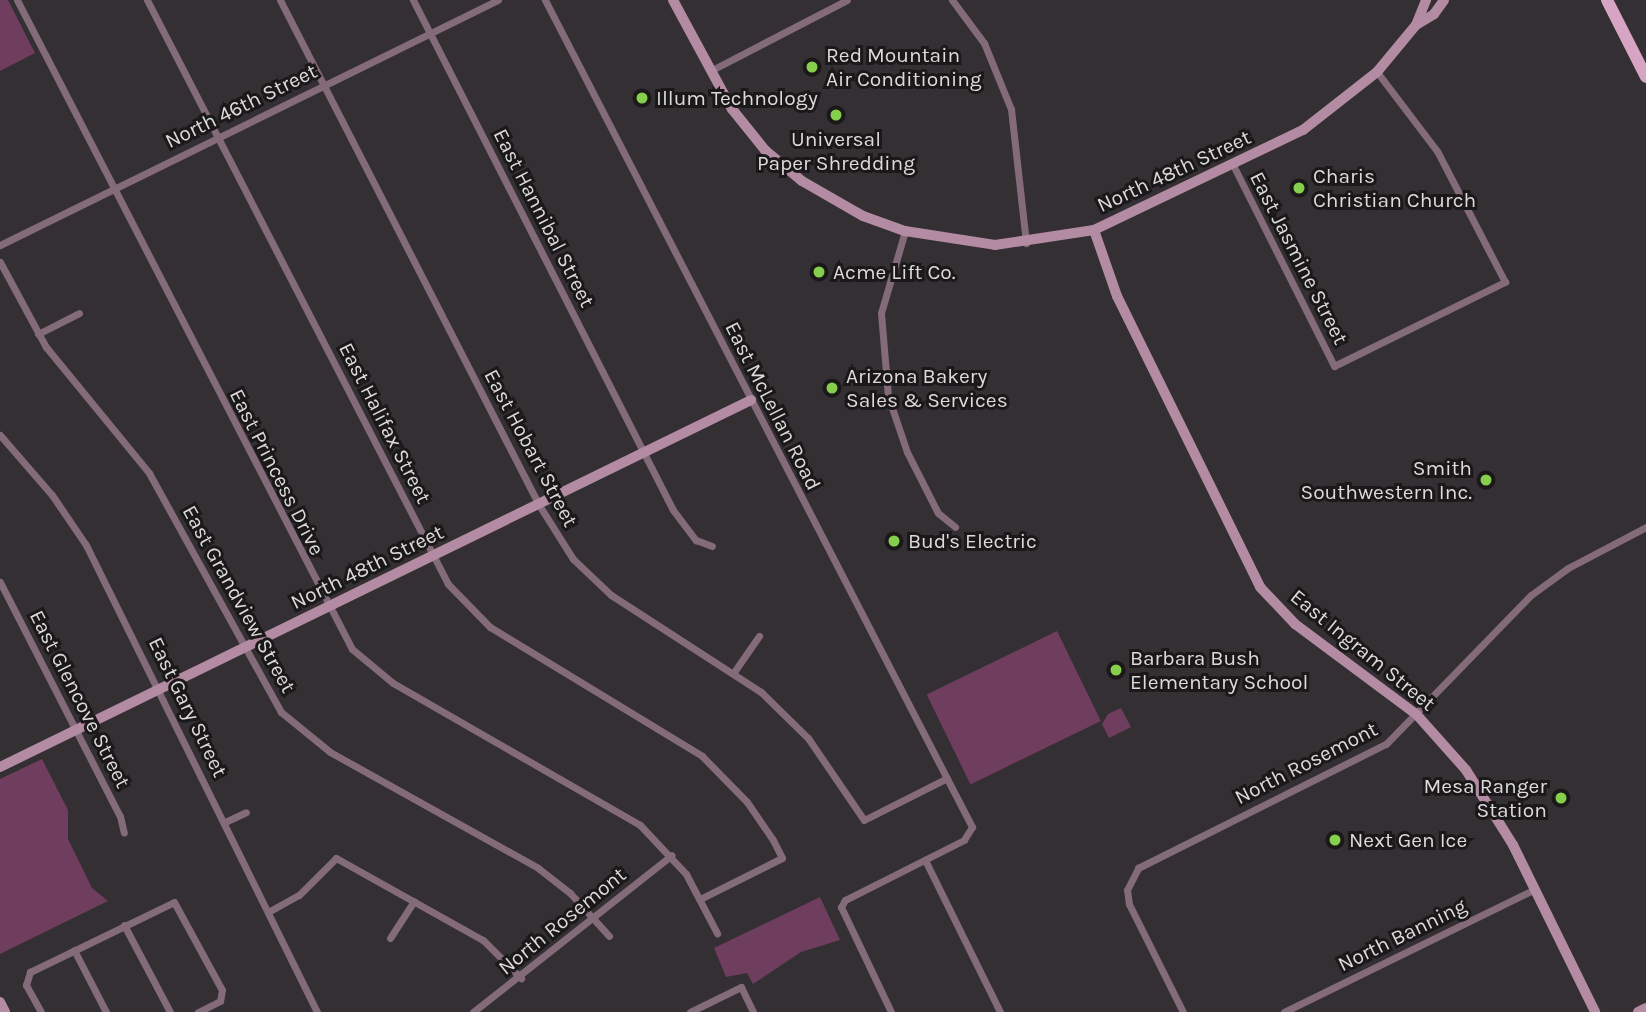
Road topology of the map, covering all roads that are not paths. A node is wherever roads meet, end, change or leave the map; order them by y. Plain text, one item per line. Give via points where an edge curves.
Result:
1 (17, 0) edge
2 (147, 0) edge
3 (280, 0) edge
4 (413, 0) edge
5 (498, 0) edge
6 (545, 0) edge
7 (673, 0) edge
8 (847, 0) edge
9 (952, 0) edge
10 (1426, 0) edge
11 (1444, 0) edge
12 (1607, 0) edge
13 (1416, 25) junction
14 (430, 34) junction
15 (709, 71) junction
16 (1377, 72) junction
17 (1646, 77) edge
18 (324, 86) junction
19 (217, 137) junction
20 (1233, 165) junction
21 (112, 189) junction
22 (1094, 230) junction
23 (905, 231) junction
24 (1026, 243) junction
25 (0, 245) edge
26 (0, 262) edge
27 (79, 313) dead end
28 (38, 334) junction
29 (751, 400) junction
30 (0, 435) edge
31 (645, 453) junction
32 (539, 505) junction
33 (955, 527) dead end
34 (1646, 527) edge
35 (712, 547) dead end
36 (434, 556) junction
37 (0, 582) edge
38 (328, 608) junction
39 (759, 636) dead end
40 (242, 649) junction
41 (734, 672) junction
42 (160, 690) junction
43 (1417, 715) junction
44 (76, 731) junction
45 (0, 767) edge
46 (947, 778) junction
47 (246, 811) dead end
48 (225, 822) junction
49 (124, 833) dead end
50 (672, 855) junction
51 (925, 860) junction
52 (1535, 889) junction
53 (700, 899) junction
54 (414, 901) junction
55 (268, 912) junction
56 (594, 918) junction
57 (124, 925) junction
58 (717, 933) dead end
59 (609, 936) dead end
60 (390, 938) dead end
61 (74, 950) junction
62 (521, 978) junction
63 (0, 1002) edge
64 (1646, 1008) edge
65 (5, 1012) edge
66 (41, 1012) edge
67 (106, 1012) edge
68 (170, 1012) edge
69 (198, 1012) edge
70 (317, 1012) edge
71 (473, 1012) edge
72 (690, 1012) edge
73 (753, 1012) edge
74 (891, 1012) edge
75 (1000, 1012) edge
76 (1183, 1012) edge
77 (1284, 1012) edge
78 (1595, 1012) edge
79 (1638, 1012) edge

1 - 21 street, East Princess Drive
2 - 19 street, East Halifax Street
3 - 18 street, East Hobart Street
4 - 14 street, East Hannibal Street
5 - 14 street, North 46th Street
6 - 29 street, East McLellan Road
7 - 15 street, North 48th Street
8 - 15 street
9 - 24 street via 984,43 1011,109
10 - 13 street, North 48th Street
11 - 13 street, North 48th Street
12 - 17 main road
13 - 16 street, North 48th Street
14 - 18 street, North 46th Street
14 - 31 street, East Hannibal Street
15 - 23 street, North 48th Street via 732,109 781,165 823,196
16 - 20 street, North 48th Street via 1317,122
16 - 20 street, East Jasmine Street via 1428,136 1505,282 1335,366
18 - 19 street, North 46th Street
18 - 32 street, East Hobart Street
19 - 21 street, North 46th Street
19 - 36 street, East Halifax Street
20 - 22 street, North 48th Street
21 - 25 street, North 46th Street
21 - 38 street, East Princess Drive
22 - 24 street, North 48th Street
22 - 43 street, East Ingram Street via 1121,303 1260,587 1295,624
23 - 24 street, North 48th Street via 954,242
23 - 33 street via 881,313 888,396 907,452 938,513
26 - 28 street, East Grandview Street
27 - 28 street
28 - 40 street, East Grandview Street via 149,473
29 - 31 street, North 48th Street
29 - 46 street, East McLellan Road
30 - 42 street, East Gary Street via 52,495 86,545
31 - 32 street, North 48th Street
31 - 35 street, East Hannibal Street via 685,530
32 - 36 street, North 48th Street
32 - 41 street, East Hobart Street via 573,559 611,595
34 - 43 street, North Rosemont via 1567,568 1531,595
36 - 38 street, North 48th Street
36 - 53 street, East Halifax Street via 448,584 484,622 702,756 747,802 782,858
37 - 44 street, East Glencove Street
38 - 40 street, North 48th Street
38 - 50 street, East Princess Drive via 367,665 627,815
39 - 41 street
40 - 42 street, North 48th Street
40 - 56 street, East Grandview Street via 281,712 319,745 538,869
41 - 46 street, East Hobart Street via 808,738 864,820
42 - 44 street, North 48th Street
42 - 48 street, East Gary Street
43 - 52 street, East Ingram Street via 1483,793
43 - 76 street, North Rosemont via 1386,744 1149,862 1130,879 1129,904
44 - 45 street, North 48th Street
44 - 49 street, East Glencove Street
46 - 51 street, East McLellan Road via 972,827 964,840
47 - 48 street
48 - 55 street, East Gary Street
50 - 53 street, East Princess Drive
50 - 56 street, North Rosemont
51 - 74 street via 845,900 841,907
51 - 75 street
52 - 77 street, North Banning
52 - 78 street, East Ingram Street
53 - 58 street, East Princess Drive
54 - 55 street via 336,858 299,895
54 - 60 street
54 - 62 street via 490,945
55 - 70 street, East Gary Street
56 - 59 street, East Grandview Street
56 - 62 street, North Rosemont
57 - 61 street
57 - 68 street
57 - 69 street via 169,903 179,905 222,990 220,1001
61 - 66 street via 26,978
61 - 67 street
62 - 71 street, North Rosemont
63 - 65 street
64 - 79 street
72 - 73 street via 741,987

